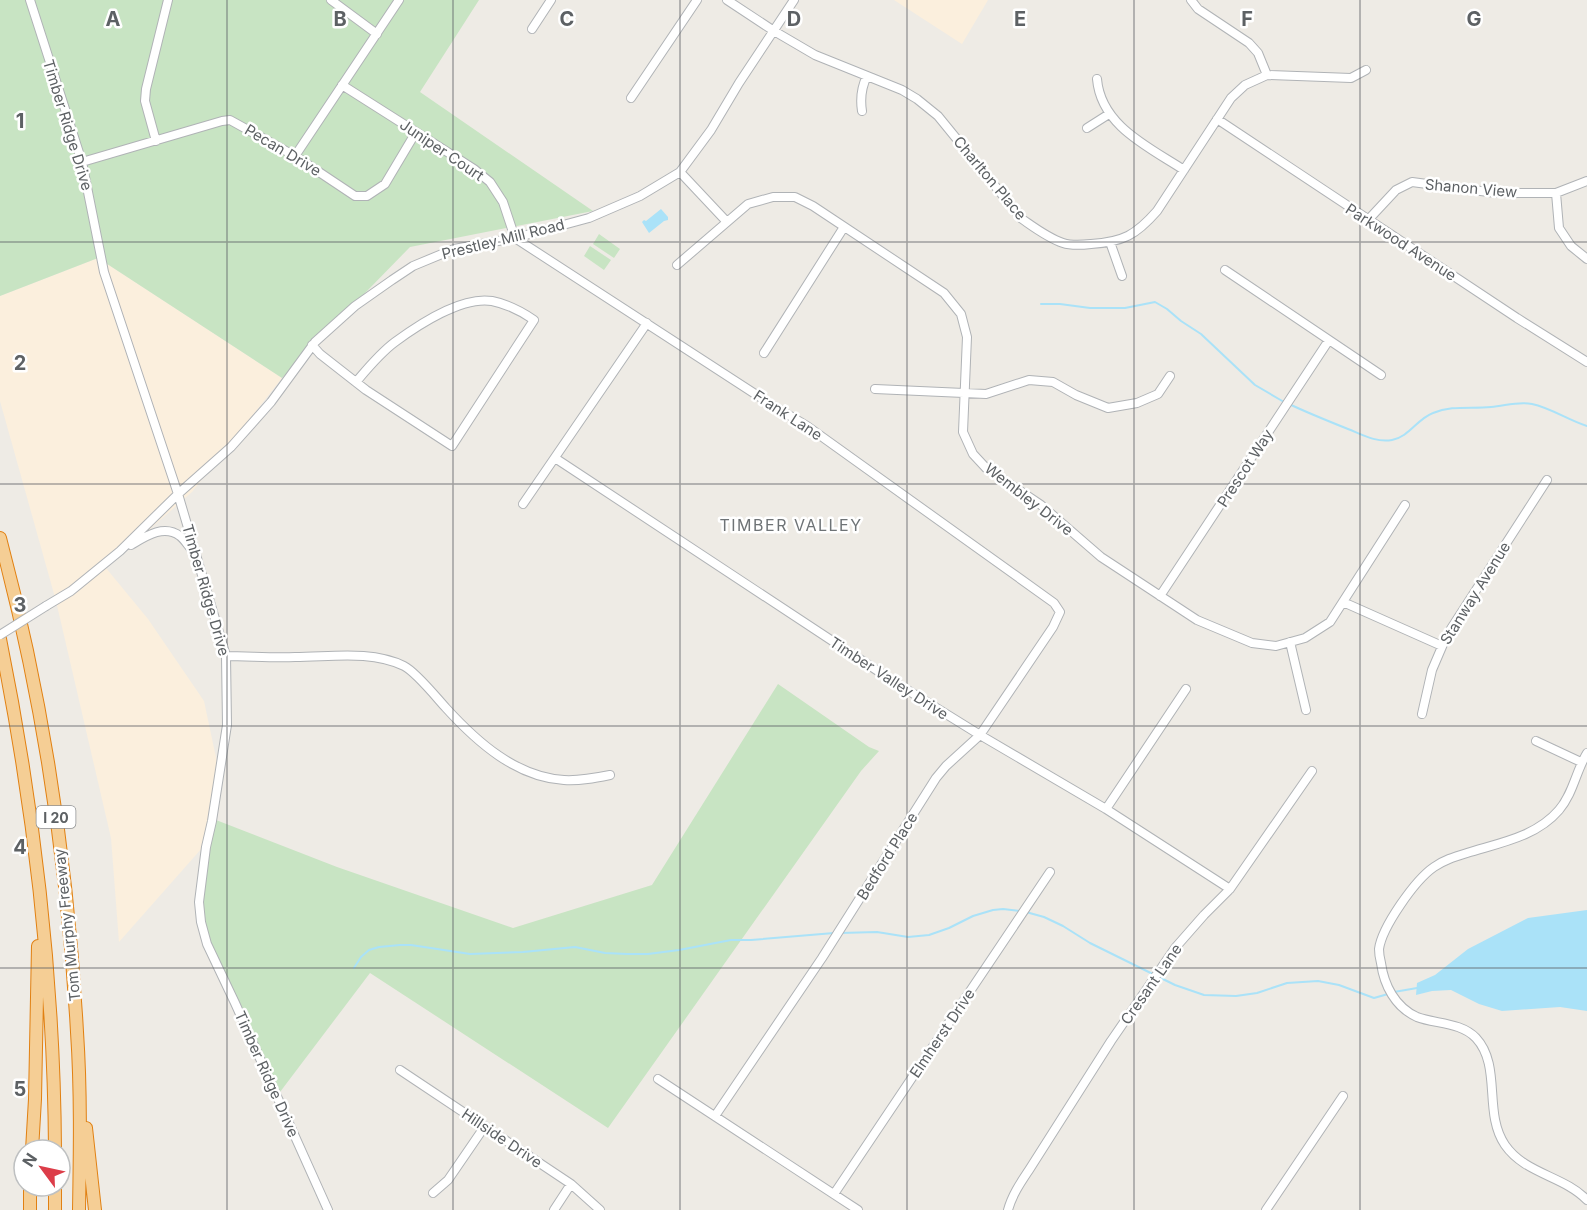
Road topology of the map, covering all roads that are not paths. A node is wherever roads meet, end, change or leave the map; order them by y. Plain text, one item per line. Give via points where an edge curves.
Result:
1 (30, 0) edge
2 (168, 0) edge
3 (331, 0) edge
4 (399, 0) edge
5 (551, 0) edge
6 (697, 0) edge
7 (727, 0) edge
8 (794, 0) edge
9 (1191, 0) edge
10 (532, 29) dead end
11 (774, 31) junction
12 (377, 34) junction
13 (1366, 70) dead end
14 (1267, 75) junction
15 (867, 76) junction
16 (1097, 80) dead end
17 (342, 86) junction
18 (631, 98) dead end
19 (862, 111) dead end
20 (1109, 114) junction
21 (1216, 119) junction
22 (1087, 129) dead end
23 (416, 132) junction
24 (156, 141) junction
25 (295, 156) junction
26 (82, 162) junction
27 (1184, 170) junction
28 (680, 172) junction
29 (1587, 181) edge
30 (1557, 193) junction
31 (1368, 220) junction
32 (727, 222) junction
33 (844, 227) junction
34 (514, 238) junction
35 (1110, 243) junction
36 (1587, 260) edge
37 (677, 265) dead end
38 (1225, 270) dead end
39 (1122, 276) dead end
40 (647, 323) junction
41 (1329, 340) junction
42 (312, 345) junction
43 (764, 353) dead end
44 (1587, 362) edge
45 (1380, 375) dead end
46 (1170, 376) dead end
47 (356, 382) junction
48 (876, 388) dead end
49 (964, 394) junction
50 (555, 458) junction
51 (1547, 480) dead end
52 (178, 494) junction
53 (523, 504) dead end
54 (1405, 505) dead end
55 (0, 538) edge
56 (120, 551) junction
57 (196, 554) junction
58 (1160, 596) junction
59 (1343, 602) junction
60 (1054, 603) joint
61 (0, 637) edge
62 (1290, 642) junction
63 (1442, 646) junction
64 (226, 656) junction
65 (1186, 689) dead end
66 (1306, 710) dead end
67 (1422, 714) dead end
68 (980, 735) junction
69 (1536, 741) dead end
70 (1587, 753) edge
71 (1581, 762) junction
72 (1312, 771) dead end
73 (610, 775) dead end
74 (1106, 809) junction
75 (1050, 872) dead end
76 (40, 888) junction
77 (1230, 889) junction
78 (400, 1070) dead end
79 (658, 1079) dead end
80 (1344, 1096) dead end
81 (80, 1100) junction
82 (715, 1116) junction
83 (485, 1126) junction
84 (32, 1138) edge
85 (55, 1138) edge
86 (571, 1184) junction
87 (433, 1193) dead end
88 (834, 1194) junction
89 (1587, 1200) edge
90 (79, 1210) edge
91 (94, 1210) edge
92 (328, 1210) edge
93 (554, 1210) edge
94 (600, 1210) edge
95 (858, 1210) edge
96 (1008, 1210) edge
97 (1266, 1210) edge

1 - 26 street, Timber Ridge Drive
2 - 24 street via 145,100
3 - 12 street
4 - 12 street
5 - 10 street
6 - 18 street
7 - 11 street, Charlton Place
8 - 11 street, Prestley Mill Road
9 - 14 street via 1198,9 1249,43 1258,52
11 - 15 street, Charlton Place via 815,55
11 - 28 street, Prestley Mill Road
12 - 17 street
13 - 14 street via 1351,78
14 - 21 street, Charlton Place via 1245,85
15 - 19 street via 861,89
15 - 35 street, Charlton Place via 902,90 938,116 1022,219 1034,228 1065,244
16 - 20 street via 1098,92
17 - 23 street, Juniper Court
17 - 25 street
20 - 22 street
20 - 27 street via 1123,130
21 - 27 street, Charlton Place
21 - 31 street, Parkwood Avenue
23 - 25 street, Pecan Drive via 385,184 367,196 355,196
23 - 34 street, Juniper Court via 490,182 502,202
24 - 25 street, Pecan Drive via 230,120
24 - 26 street, Pecan Drive
26 - 52 street, Timber Ridge Drive via 104,272
27 - 35 street, Charlton Place via 1148,221 1134,233
28 - 32 street
28 - 34 street, Prestley Mill Road via 640,196 589,218
29 - 30 street, Shanon View
30 - 31 street, Shanon View via 1496,193 1412,182 1396,190
30 - 36 street via 1559,228
31 - 44 street, Parkwood Avenue
32 - 33 street, Wembley Drive via 748,204 773,197 795,197
32 - 37 street, Wembley Drive
33 - 43 street
33 - 49 street, Wembley Drive via 944,293 961,314 967,337
34 - 40 street, Frank Lane
34 - 42 street, Prestley Mill Road via 454,249 413,266 355,306
35 - 39 street
38 - 41 street
40 - 50 street
40 - 60 street, Frank Lane via 807,426
41 - 45 street
41 - 58 street, Prescot Way
42 - 47 street
42 - 52 street, Prestley Mill Road via 271,402 231,447
46 - 49 street via 1158,394 1137,403 1108,408 1053,382 1036,380 986,394
47 - 47 street via 394,342 465,303 490,301 534,320 452,446
48 - 49 street
49 - 58 street, Wembley Drive via 963,432 973,454 986,468 1041,505 1101,557
50 - 53 street
50 - 68 street, Timber Valley Drive
51 - 63 street, Stanway Avenue
52 - 56 street, Prestley Mill Road
52 - 57 street, Timber Ridge Drive
54 - 59 street, Wembley Drive
55 - 81 highway, Tom Murphy Freeway / I 20 via 33,682 53,795 72,955
56 - 57 street, Prestley Mill Road via 152,532 170,531
56 - 61 street, Prestley Mill Road, bridge via 71,591
57 - 64 street, Timber Ridge Drive
58 - 62 street, Wembley Drive via 1197,620 1252,643 1276,646
59 - 62 street, Wembley Drive via 1330,622 1305,638
59 - 63 street
60 - 68 street, Bedford Place via 1060,612 1053,627
61 - 76 highway, Tom Murphy Freeway / I 20 via 20,740
62 - 66 street
63 - 67 street, Stanway Avenue
64 - 73 street via 367,656 389,660 406,667 470,733 523,769 565,780
64 - 92 street, Timber Ridge Drive via 227,725 206,847 199,902 201,922 207,944
65 - 74 street
68 - 74 street, Timber Valley Drive
68 - 82 street, Bedford Place via 936,778 822,958
69 - 71 street
70 - 71 street
71 - 89 street via 1566,801 1534,831 1444,860 1431,869 1410,891 1388,926 1379,950 1383,977 1401,1007 1416,1017 1460,1028 1476,1037 1489,1063 1495,1124 1512,1155
72 - 77 street, Cresant Lane
74 - 77 street, Timber Valley Drive
75 - 88 street, Elmherst Drive
76 - 84 highway
76 - 85 highway, Tom Murphy Freeway / I 20 via 51,1010
77 - 96 street, Cresant Lane via 1175,948 1018,1186
78 - 83 street, Hillside Drive
79 - 82 street
80 - 97 street
81 - 90 highway, Tom Murphy Freeway / I 20
81 - 91 highway
82 - 88 street
83 - 86 street, Hillside Drive
83 - 87 street via 448,1179
86 - 93 street
86 - 94 street, Hillside Drive
88 - 95 street

